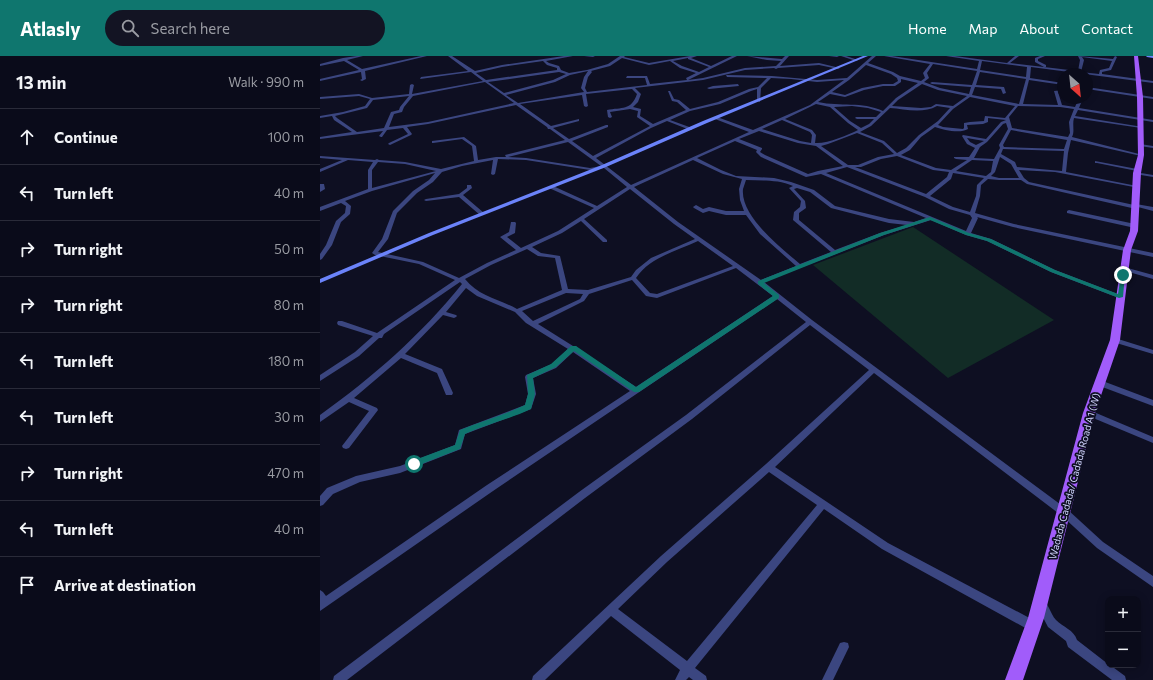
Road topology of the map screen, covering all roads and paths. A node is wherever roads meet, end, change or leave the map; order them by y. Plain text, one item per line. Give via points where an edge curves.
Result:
1 (340, 56) edge
2 (361, 56) edge
3 (425, 56) edge
4 (450, 56) edge
5 (532, 56) edge
6 (571, 56) edge
7 (586, 56) edge
8 (593, 56) edge
9 (621, 56) edge
10 (658, 56) edge
11 (695, 56) edge
12 (734, 56) edge
13 (749, 56) edge
14 (787, 56) edge
15 (831, 56) edge
16 (837, 56) edge
17 (843, 56) edge
18 (866, 56) edge
19 (874, 56) edge
20 (886, 56) edge
21 (948, 56) edge
22 (1017, 56) edge
23 (1043, 56) edge
24 (1080, 56) edge
25 (1136, 56) edge
26 (689, 58) junction
27 (1114, 58) edge
28 (344, 59) junction
29 (542, 60) junction
30 (783, 60) junction
31 (856, 60) junction
32 (981, 60) junction
33 (666, 61) junction
34 (671, 61) junction
35 (865, 64) junction
36 (932, 64) junction
37 (1007, 64) junction
38 (320, 65) edge
39 (1029, 66) junction
40 (711, 67) junction
41 (776, 67) junction
42 (838, 68) junction
43 (1046, 68) junction
44 (1080, 68) edge
45 (360, 70) junction
46 (590, 70) junction
47 (978, 70) junction
48 (1057, 70) edge
49 (559, 71) junction
50 (474, 72) junction
51 (699, 73) junction
52 (569, 74) junction
53 (1093, 74) edge
54 (1100, 75) junction
55 (722, 76) junction
56 (627, 77) dead end
57 (728, 77) junction
58 (770, 77) junction
59 (899, 77) junction
60 (421, 78) dead end
61 (1028, 78) junction
62 (848, 79) junction
63 (320, 80) edge
64 (362, 80) dead end
65 (808, 80) junction
66 (1139, 80) junction
67 (486, 81) junction
68 (683, 81) junction
69 (920, 82) junction
70 (1153, 82) edge
71 (1057, 83) edge
72 (925, 84) junction
73 (412, 85) dead end
74 (649, 85) junction
75 (738, 85) junction
76 (632, 86) junction
77 (974, 86) junction
78 (709, 88) dead end
79 (759, 88) junction
80 (1093, 89) edge
81 (750, 90) junction
82 (669, 92) dead end
83 (585, 93) junction
84 (830, 93) junction
85 (1004, 93) dead end
86 (504, 94) junction
87 (970, 95) junction
88 (411, 96) junction
89 (1140, 97) junction
90 (320, 98) edge
91 (1153, 98) edge
92 (372, 99) junction
93 (759, 101) junction
94 (816, 103) junction
95 (516, 104) junction
96 (1019, 104) junction
97 (1079, 104) edge
98 (586, 106) dead end
99 (831, 106) junction
100 (1060, 106) joint
101 (889, 107) junction
102 (954, 107) junction
103 (630, 108) junction
104 (1078, 109) junction
105 (689, 110) junction
106 (883, 112) junction
107 (333, 115) junction
108 (320, 117) edge
109 (610, 117) dead end
110 (1073, 117) junction
111 (716, 118) junction
112 (857, 118) dead end
113 (878, 118) junction
114 (782, 119) junction
115 (578, 120) dead end
116 (668, 120) junction
117 (1007, 120) junction
118 (1153, 121) edge
119 (1141, 123) junction
120 (935, 125) junction
121 (404, 126) junction
122 (607, 126) dead end
123 (652, 126) junction
124 (385, 128) junction
125 (549, 128) junction
126 (691, 129) junction
127 (1010, 129) junction
128 (963, 130) junction
129 (756, 131) junction
130 (860, 131) junction
131 (356, 133) junction
132 (381, 136) dead end
133 (964, 136) junction
134 (320, 138) edge
135 (1069, 139) junction
136 (736, 140) junction
137 (987, 140) junction
138 (568, 141) junction
139 (433, 142) dead end
140 (390, 144) dead end
141 (815, 145) junction
142 (977, 147) junction
143 (1153, 147) edge
144 (1002, 148) junction
145 (1066, 150) junction
146 (1141, 150) junction
147 (999, 154) junction
148 (897, 155) junction
149 (320, 157) edge
150 (497, 158) junction
151 (592, 158) junction
152 (693, 158) junction
153 (956, 158) dead end
154 (971, 158) junction
155 (346, 160) junction
156 (377, 160) junction
157 (996, 160) junction
158 (476, 161) junction
159 (1097, 162) dead end
160 (604, 166) junction
161 (847, 166) junction
162 (1017, 168) junction
163 (441, 170) junction
164 (320, 171) edge
165 (1137, 171) junction
166 (820, 172) junction
167 (951, 172) junction
168 (493, 174) dead end
169 (1064, 174) junction
170 (808, 176) junction
171 (1153, 176) edge
172 (744, 177) junction
173 (988, 177) junction
174 (1022, 179) junction
175 (320, 185) edge
176 (469, 186) dead end
177 (796, 186) junction
178 (551, 187) junction
179 (630, 187) junction
180 (1137, 187) junction
181 (370, 190) junction
182 (320, 191) edge
183 (460, 195) junction
184 (927, 196) junction
185 (426, 200) dead end
186 (336, 202) junction
187 (1136, 206) junction
188 (696, 207) dead end
189 (598, 208) junction
190 (320, 209) edge
191 (1153, 209) edge
192 (1069, 212) dead end
193 (747, 213) junction
194 (482, 214) junction
195 (972, 214) junction
196 (581, 218) junction
197 (930, 219) junction
198 (513, 223) dead end
199 (915, 224) junction
200 (1135, 226) junction
201 (968, 234) junction
202 (699, 239) junction
203 (605, 241) dead end
204 (528, 247) junction
205 (1127, 249) junction
206 (520, 250) junction
207 (834, 252) junction
208 (385, 255) junction
209 (1153, 255) edge
210 (320, 258) edge
211 (737, 266) junction
212 (799, 266) junction
213 (1124, 269) junction
214 (1153, 277) edge
215 (633, 278) junction
216 (320, 281) edge
217 (462, 282) junction
218 (760, 282) junction
219 (565, 291) junction
220 (587, 292) junction
221 (776, 296) junction
222 (1121, 297) junction
223 (517, 311) junction
224 (443, 313) junction
225 (454, 316) dead end
226 (810, 322) junction
227 (340, 323) dead end
228 (533, 324) junction
229 (380, 336) junction
230 (1115, 340) junction
231 (574, 348) junction
232 (1153, 352) edge
233 (401, 355) junction
234 (874, 369) junction
235 (320, 378) edge
236 (1100, 383) junction
237 (636, 391) junction
238 (449, 393) dead end
239 (349, 399) junction
240 (1153, 403) edge
241 (1089, 413) junction
242 (320, 419) edge
243 (1153, 440) edge
244 (346, 446) dead end
245 (769, 467) junction
246 (320, 502) edge
247 (823, 504) junction
248 (1064, 513) junction
249 (1153, 582) edge
250 (322, 601) edge
251 (1040, 603) junction
252 (612, 611) junction
253 (1033, 626) junction
254 (844, 647) dead end
255 (688, 668) junction
256 (338, 680) edge
257 (537, 680) edge
258 (680, 680) edge
259 (702, 680) edge
260 (827, 680) edge
261 (1014, 680) edge
262 (1121, 680) edge

1 - 28 street
2 - 28 street
3 - 45 street
4 - 50 street
5 - 29 street
6 - 29 street
7 - 8 street
9 - 33 street via 643,64
9 - 46 street via 609,65
10 - 33 street
11 - 26 street
12 - 40 street
13 - 30 street
14 - 30 street
15 - 16 street
17 - 31 street
18 - 31 street
19 - 35 street
20 - 36 street
21 - 32 street
22 - 37 street
23 - 43 street via 1036,59
24 - 27 street
24 - 44 street
25 - 66 main road, Wadada Cadada/ Cadada Road A1 (W)
26 - 34 street
26 - 40 street
27 - 54 street via 1110,69 1102,71
28 - 38 street
28 - 45 street
29 - 49 street via 558,67
29 - 50 street
30 - 41 street
31 - 42 street
32 - 37 street
32 - 47 street
33 - 34 street
34 - 51 street
35 - 59 street
35 - 62 street
36 - 47 street
36 - 69 street via 925,73 925,80
37 - 39 street
39 - 43 street
39 - 61 street
40 - 51 street
41 - 42 street via 819,64
41 - 55 street via 745,69
41 - 58 street via 775,74
42 - 65 street
43 - 48 street
45 - 63 street
45 - 64 street via 363,71
46 - 52 street
46 - 83 street via 583,85
47 - 61 street
47 - 77 street
49 - 52 street
49 - 67 street
50 - 60 street
50 - 67 street
51 - 68 street
52 - 86 street via 554,81
53 - 54 street
54 - 66 street
55 - 57 street
55 - 68 street
56 - 74 street via 646,77
57 - 58 street
57 - 75 street
58 - 65 street
58 - 79 street
59 - 69 street
59 - 84 street via 900,81 894,85 863,89 845,96
61 - 71 street
61 - 96 street via 1025,96
62 - 65 street
62 - 84 street
65 - 93 street
66 - 70 street
66 - 89 main road, Wadada Cadada/ Cadada Road A1 (W)
67 - 86 street
67 - 88 street
68 - 74 street
69 - 72 street
69 - 101 street
72 - 77 street
72 - 87 street
73 - 88 street
74 - 76 street
75 - 78 street
75 - 81 street
76 - 83 street
76 - 103 street via 639,94
77 - 85 street via 1003,88
77 - 87 street
79 - 81 street
79 - 93 street
80 - 89 street
81 - 105 street via 719,103
82 - 105 street via 673,100
83 - 95 street
83 - 98 street
84 - 94 street
86 - 95 street
87 - 96 street
87 - 102 street
88 - 92 street
88 - 124 street via 401,111 392,113
89 - 91 street
89 - 119 main road, Wadada Cadada/ Cadada Road A1 (W)
90 - 92 street via 358,95
92 - 107 street via 366,107
93 - 111 street
94 - 99 street
94 - 114 street
95 - 121 street via 456,118
95 - 125 street
96 - 100 street
96 - 117 street
97 - 104 street
99 - 106 street via 862,105
99 - 130 street
100 - 104 street
101 - 102 street
101 - 106 street
102 - 120 street
103 - 109 street via 608,111
103 - 123 street via 640,110 638,116
104 - 110 street
104 - 119 street
105 - 116 street
106 - 113 street
107 - 108 street
107 - 131 street
110 - 119 street
110 - 135 street
111 - 126 street
111 - 129 street
112 - 113 street
113 - 130 street
114 - 129 street
114 - 141 street via 811,131
115 - 125 street
116 - 123 street
116 - 126 street
117 - 127 street
117 - 128 street via 986,117 986,122 965,124 966,129
117 - 137 street via 997,127
118 - 119 street
119 - 146 main road, Wadada Cadada/ Cadada Road A1 (W)
120 - 128 street
120 - 148 street via 908,149
121 - 124 street
121 - 140 street via 410,134
122 - 138 street
123 - 151 street
124 - 131 street
124 - 132 street
125 - 138 street
126 - 160 street
127 - 135 street
127 - 144 street via 1001,145
128 - 133 street
129 - 136 street
129 - 141 street
130 - 141 street
130 - 148 street via 883,142
131 - 134 street
133 - 137 street
133 - 142 street via 968,143
135 - 145 street
135 - 146 street
136 - 152 street
136 - 170 street via 760,149 758,152 762,156
137 - 142 street
138 - 150 street
138 - 151 street
139 - 158 street via 463,138 474,146
141 - 161 street
142 - 154 street
143 - 146 street
144 - 145 street
144 - 147 street
145 - 169 street
146 - 165 main road, Wadada Cadada/ Cadada Road A1 (W)
147 - 157 street
147 - 162 street via 1009,159
148 - 161 street via 859,166
148 - 167 street via 934,169
149 - 155 street
150 - 158 street
150 - 160 street via 526,159 590,169
150 - 168 street
151 - 160 street
152 - 172 street via 722,172
152 - 179 street
153 - 154 street
154 - 157 street
154 - 167 street
155 - 156 street
155 - 164 street
156 - 163 street
156 - 181 street via 370,170
157 - 173 street via 993,172
158 - 163 street
159 - 165 street
160 - 178 street
160 - 179 street
161 - 166 street
161 - 184 street
162 - 169 street
162 - 174 street
163 - 181 street
163 - 208 street via 395,212 385,239 375,253
165 - 171 street
165 - 180 main road, Wadada Cadada/ Cadada Road A1 (W)
166 - 170 street
166 - 197 street
167 - 173 street
167 - 184 street via 949,178
169 - 180 street
170 - 177 street
172 - 177 street via 778,180
172 - 193 street via 741,189
173 - 174 street
173 - 195 street via 979,185
174 - 187 street via 1029,184
175 - 182 street
176 - 183 street via 470,188
177 - 199 street via 812,191 834,206 889,221
177 - 207 street via 790,188 803,201 803,208 797,212 796,220
178 - 189 street
178 - 194 street
179 - 189 street
179 - 202 street
180 - 187 main road, Wadada Cadada/ Cadada Road A1 (W)
181 - 186 street
183 - 185 street
183 - 194 street
184 - 195 street via 951,208
186 - 190 street
186 - 210 street via 342,201 349,206 347,214 339,221 329,245
187 - 191 street
187 - 200 main road, Wadada Cadada/ Cadada Road A1 (W)
188 - 193 street via 703,211 709,209 726,213
189 - 196 street
192 - 200 street
193 - 212 street via 756,226
194 - 208 street
195 - 201 street via 975,218
195 - 205 street
196 - 203 street
196 - 204 street via 560,232
197 - 199 street
197 - 201 street
198 - 206 street via 512,233 504,237
199 - 207 street
200 - 205 main road, Wadada Cadada/ Cadada Road A1 (W)
201 - 222 street via 989,240 1053,271
202 - 211 street
202 - 215 street via 660,255 637,271
204 - 206 street
204 - 219 street via 540,256 558,257
205 - 209 street
205 - 213 main road, Wadada Cadada/ Cadada Road A1 (W)
206 - 217 street via 489,264
207 - 212 street
208 - 216 street
208 - 217 street via 422,263
211 - 215 street via 657,296 648,295
211 - 218 street
212 - 218 street
213 - 214 street
213 - 222 main road, Wadada Cadada/ Cadada Road A1 (W)
215 - 220 street
217 - 223 street via 483,297
217 - 224 street
217 - 229 street via 382,332
218 - 221 street
219 - 220 street
219 - 223 street
220 - 228 street via 582,300
221 - 226 street
221 - 237 street
222 - 230 main road, Wadada Cadada/ Cadada Road A1 (W)
223 - 228 street
224 - 225 street
224 - 233 street
226 - 234 street
226 - 256 street via 689,417
227 - 229 street
228 - 231 street
229 - 235 street
230 - 232 street
230 - 236 main road, Wadada Cadada/ Cadada Road A1 (W)
231 - 237 street
231 - 246 street via 554,366 529,377 532,394 528,407 462,432 458,447 400,469 359,479 330,491
233 - 238 street via 440,371
233 - 239 street
234 - 245 street
234 - 248 street
236 - 240 street
236 - 241 main road, Wadada Cadada/ Cadada Road A1 (W)
237 - 250 street
239 - 242 street
239 - 244 street via 374,410
241 - 243 street
241 - 248 main road, Wadada Cadada/ Cadada Road A1 (W)
245 - 247 street
245 - 252 street via 664,560
247 - 253 street via 885,546
247 - 255 street
248 - 249 street via 1100,545
248 - 251 main road, Wadada Cadada/ Cadada Road A1 (W)
251 - 253 main road, Wadada Cadada/ Cadada Road A1 (W)
251 - 262 street via 1052,623 1071,638 1072,643
252 - 255 street
252 - 257 street
253 - 261 main road, Wadada Cadada/ Cadada Road A1 (W)
254 - 260 street
255 - 258 street
255 - 259 street

